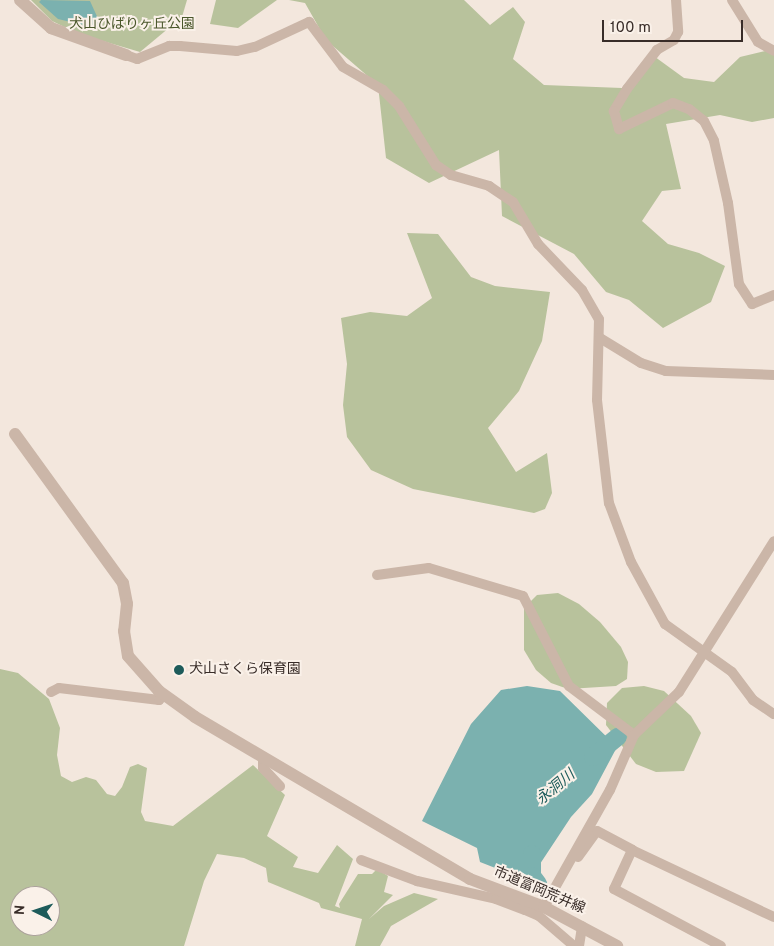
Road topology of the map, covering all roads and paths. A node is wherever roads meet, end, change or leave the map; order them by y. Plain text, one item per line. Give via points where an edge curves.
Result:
1 (20, 0) edge
2 (676, 0) edge
3 (732, 0) edge
4 (774, 51) edge
5 (126, 55) joint
6 (774, 295) edge
7 (600, 338) junction
8 (774, 375) edge
9 (15, 434) dead end
10 (773, 544) edge
11 (377, 575) dead end
12 (702, 652) junction
13 (51, 692) dead end
14 (163, 695) junction
15 (774, 714) edge
16 (634, 735) junction
17 (263, 757) junction
18 (280, 786) dead end
19 (632, 850) junction
20 (361, 860) dead end
21 (555, 885) junction
22 (544, 907) junction
23 (774, 917) edge
24 (582, 926) junction
25 (574, 946) edge
26 (579, 946) edge
27 (616, 946) edge
28 (721, 946) edge

1 - 5 street via 51,28
2 - 6 street via 678,32 674,40 657,50 627,89 614,111 619,128 674,104 689,109 704,120 714,141 728,203 738,284 752,304
3 - 4 street via 758,42
5 - 7 street via 136,59 170,46 237,51 255,47 309,22 343,67 382,90 400,106 436,166 451,175 489,186 514,202 538,244 582,290 599,320
7 - 8 street via 641,363 666,371
7 - 12 street via 598,400 609,503 616,525 631,562 665,624
9 - 14 street, 市道富岡荒井線 via 123,583 127,604 124,631 128,656
10 - 12 street
11 - 16 street via 429,568 523,596 568,686
12 - 15 street via 732,672 753,700
12 - 16 street via 679,692
13 - 14 street via 59,688 159,700
14 - 17 street, 市道富岡荒井線
16 - 21 street via 610,790
17 - 18 street via 263,768
17 - 22 street, 市道富岡荒井線 via 470,878
19 - 21 street via 597,831 559,884
19 - 23 street
19 - 28 street via 614,889
20 - 25 street via 417,881 496,899 525,910 539,916
21 - 22 street
22 - 24 street, 市道富岡荒井線
24 - 26 street
24 - 27 street, 市道富岡荒井線
25 - 26 street

